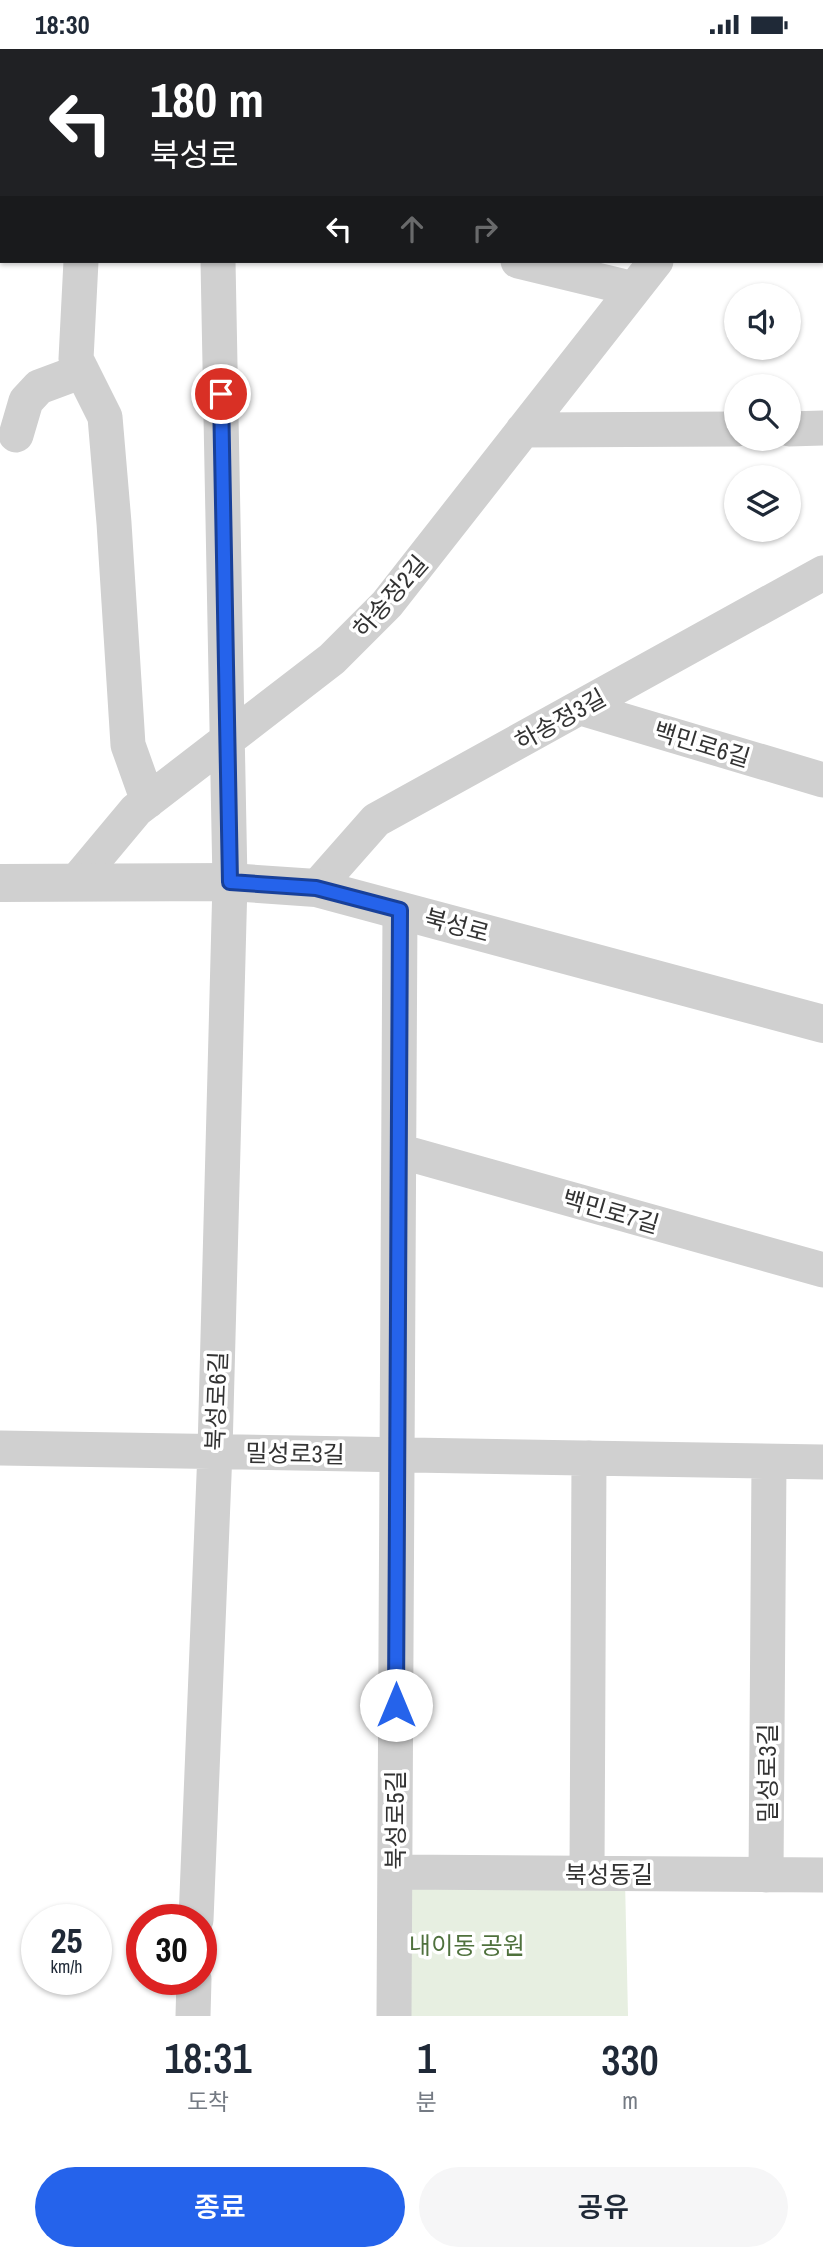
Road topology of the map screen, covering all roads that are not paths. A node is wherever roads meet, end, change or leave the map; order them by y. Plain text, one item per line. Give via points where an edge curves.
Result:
1 (81, 263) edge
2 (218, 263) edge
3 (526, 263) edge
4 (654, 263) edge
5 (634, 289) junction
6 (82, 371) junction
7 (823, 428) edge
8 (724, 429) edge
9 (801, 429) edge
10 (523, 431) junction
11 (16, 435) dead end
12 (823, 573) edge
13 (581, 708) junction
14 (229, 741) junction
15 (823, 780) edge
16 (148, 801) junction
17 (230, 882) junction
18 (0, 883) edge
19 (75, 883) junction
20 (316, 888) junction
21 (400, 910) junction
22 (823, 1024) edge
23 (399, 1151) junction
24 (823, 1270) edge
25 (0, 1448) edge
26 (215, 1451) junction
27 (397, 1455) junction
28 (589, 1458) junction
29 (769, 1461) junction
30 (823, 1462) edge
31 (395, 1872) junction
32 (587, 1874) junction
33 (766, 1875) junction
34 (823, 1875) edge
35 (198, 1904) edge
36 (194, 1995) edge
37 (193, 2016) edge
38 (394, 2016) edge

1 - 6 street via 76,359
2 - 14 street, 북성로6길
3 - 5 street
4 - 5 street, 하송정2길
5 - 10 street, 하송정2길
6 - 11 street via 39,387 26,401
6 - 16 street via 105,417 128,745
7 - 9 street
8 - 10 street
10 - 14 street, 하송정2길 via 387,604 332,659
12 - 13 street, 하송정3길
13 - 15 street, 백민로6길
13 - 20 street, 하송정3길 via 376,820
14 - 16 street, 하송정2길
14 - 17 street, 북성로6길
16 - 19 street, 하송정2길
17 - 19 street, 북성로
17 - 20 street, 북성로
17 - 26 street, 북성로6길
18 - 19 street, 북성로
20 - 21 street, 북성로
21 - 22 street, 북성로
21 - 23 street, 북성로5길
23 - 24 street, 백민로7길
23 - 27 street, 북성로5길
25 - 26 street, 밀성로3길
26 - 27 street, 밀성로3길
26 - 35 street, 북성로6길
27 - 28 street, 밀성로3길
27 - 31 street, 북성로5길
28 - 29 street, 밀성로3길
28 - 32 street
29 - 30 street, 밀성로3길
29 - 33 street, 밀성로3길
31 - 32 street, 북성동길
31 - 38 street, 북성로5길
32 - 33 street, 북성동길
33 - 34 street, 북성동길
36 - 37 street

